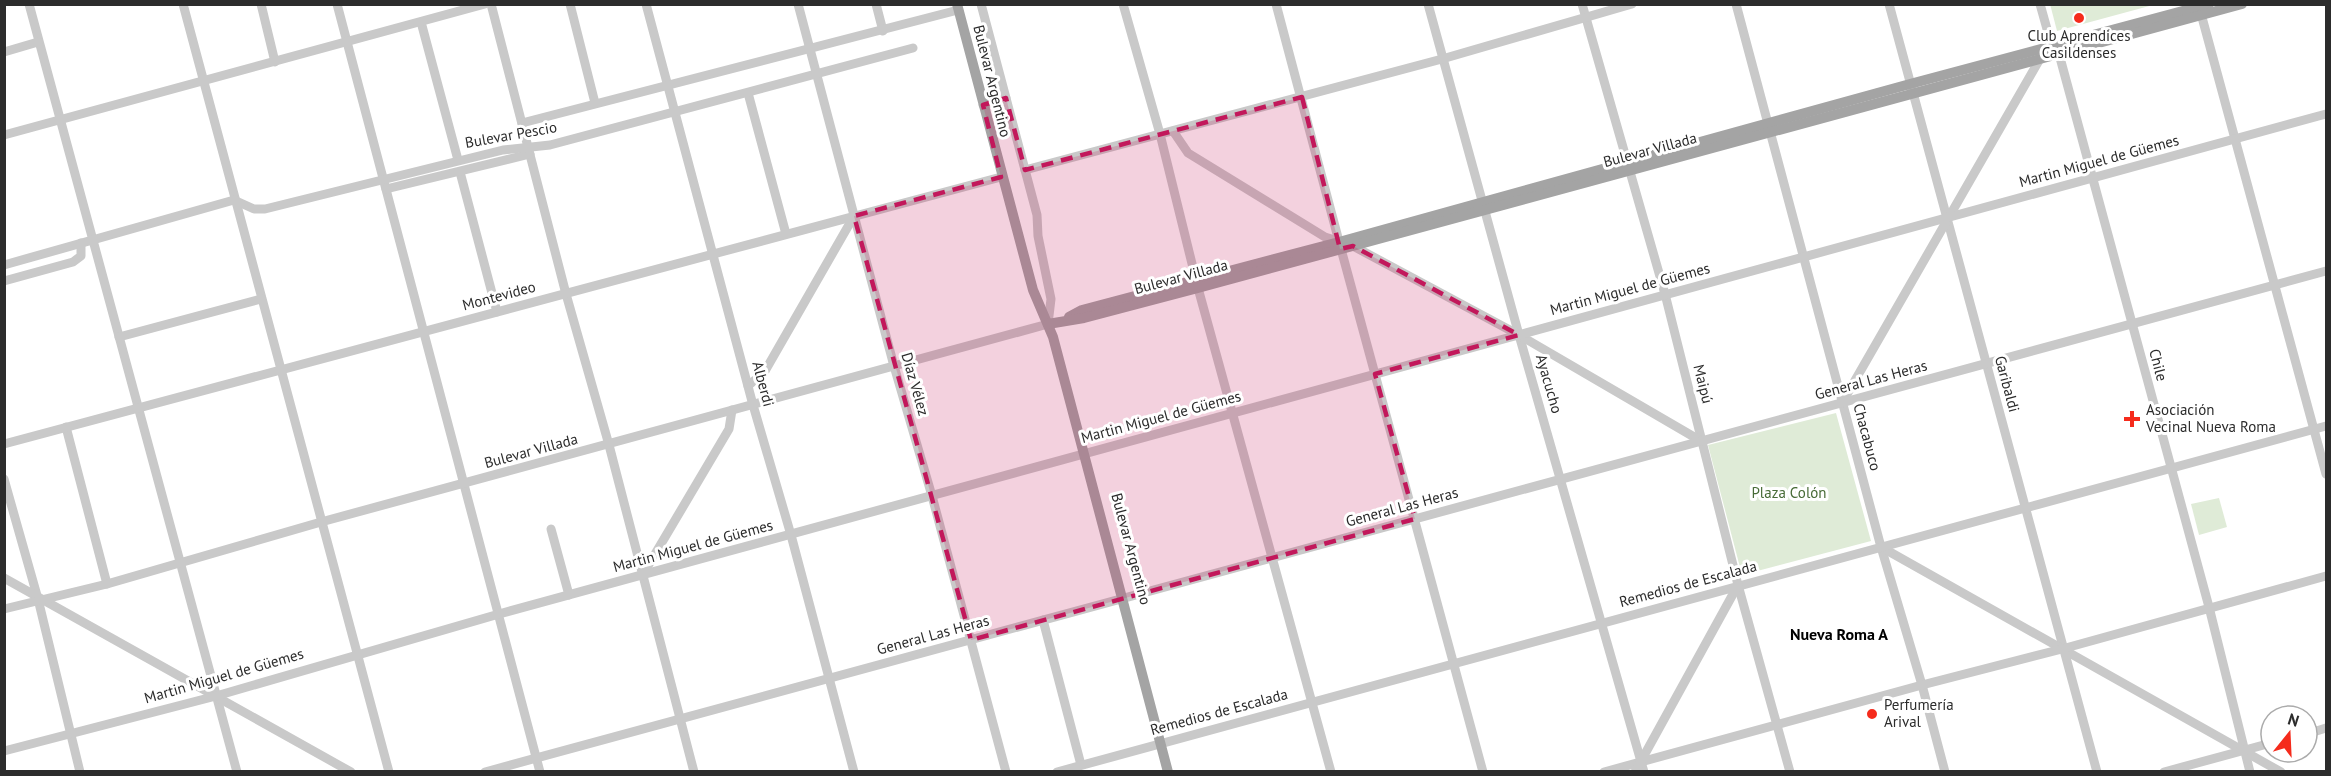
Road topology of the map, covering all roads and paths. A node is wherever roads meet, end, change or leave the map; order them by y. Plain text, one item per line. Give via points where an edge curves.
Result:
1 (29, 4) edge
2 (183, 4) edge
3 (261, 4) edge
4 (338, 4) edge
5 (485, 4) edge
6 (491, 4) edge
7 (570, 4) edge
8 (646, 4) edge
9 (798, 4) edge
10 (876, 4) edge
11 (1123, 4) edge
12 (1276, 4) edge
13 (1428, 4) edge
14 (1582, 4) edge
15 (1632, 4) edge
16 (1736, 4) edge
17 (1888, 4) edge
18 (2040, 4) edge
19 (2242, 4) edge
20 (982, 5) edge
21 (957, 7) edge
22 (2203, 9) edge
23 (1586, 18) junction
24 (422, 22) junction
25 (883, 31) junction
26 (38, 42) junction
27 (348, 42) junction
28 (913, 48) dead end
29 (808, 49) junction
30 (4, 52) edge
31 (2049, 53) junction
32 (1442, 59) junction
33 (275, 62) junction
34 (815, 75) junction
35 (204, 81) junction
36 (668, 86) junction
37 (1912, 89) junction
38 (748, 93) junction
39 (1302, 97) junction
40 (1006, 98) junction
41 (595, 103) junction
42 (983, 105) junction
43 (675, 112) junction
44 (2326, 114) edge
45 (60, 120) junction
46 (522, 123) junction
47 (1769, 128) junction
48 (1173, 131) junction
49 (1160, 134) junction
50 (4, 135) edge
51 (2236, 140) junction
52 (529, 151) junction
53 (458, 160) junction
54 (1628, 166) junction
55 (1025, 170) junction
56 (460, 172) junction
57 (1001, 177) junction
58 (2092, 178) junction
59 (383, 179) junction
60 (386, 189) junction
61 (234, 200) junction
62 (1484, 205) junction
63 (854, 216) junction
64 (1947, 218) junction
65 (786, 234) junction
66 (1038, 236) junction
67 (91, 241) junction
68 (1020, 242) junction
69 (81, 243) junction
70 (1340, 245) junction
71 (1353, 246) junction
72 (712, 254) junction
73 (1803, 257) junction
74 (4, 265) edge
75 (2326, 271) edge
76 (4, 281) edge
77 (1197, 284) junction
78 (2275, 285) junction
79 (566, 294) junction
80 (1665, 294) junction
81 (261, 298) junction
82 (497, 312) junction
83 (1048, 324) junction
84 (2132, 324) junction
85 (425, 331) junction
86 (1519, 335) junction
87 (119, 338) junction
88 (1986, 364) junction
89 (894, 366) junction
90 (280, 370) junction
91 (1375, 374) junction
92 (748, 386) junction
93 (1842, 403) junction
94 (753, 405) junction
95 (139, 407) junction
96 (732, 410) junction
97 (1233, 413) junction
98 (2326, 426) edge
99 (66, 428) junction
100 (2314, 429) junction
101 (1701, 441) junction
102 (4, 444) edge
103 (609, 445) junction
104 (1086, 454) junction
105 (2171, 468) junction
106 (2326, 474) edge
107 (4, 478) edge
108 (1560, 480) junction
109 (463, 485) junction
110 (932, 496) junction
111 (2025, 508) junction
112 (1414, 519) junction
113 (321, 522) junction
114 (551, 529) dead end
115 (791, 535) junction
116 (1881, 547) junction
117 (1272, 558) junction
118 (179, 564) junction
119 (642, 576) junction
120 (2326, 576) edge
121 (4, 578) edge
122 (107, 584) junction
123 (1738, 585) junction
124 (568, 595) junction
125 (1125, 598) junction
126 (38, 599) junction
127 (2209, 607) junction
128 (4, 609) edge
129 (499, 614) junction
130 (1043, 620) junction
131 (1601, 623) junction
132 (971, 640) junction
133 (2062, 649) junction
134 (356, 654) junction
135 (1454, 663) junction
136 (829, 679) junction
137 (1922, 685) junction
138 (216, 696) junction
139 (1311, 702) junction
140 (679, 719) junction
141 (1777, 725) junction
142 (70, 733) junction
143 (1164, 742) junction
144 (2259, 747) edge
145 (4, 750) edge
146 (2244, 751) junction
147 (536, 758) junction
148 (1641, 761) junction
149 (1081, 765) junction
150 (80, 771) edge
151 (237, 771) edge
152 (351, 771) edge
153 (388, 771) edge
154 (485, 771) edge
155 (540, 771) edge
156 (694, 771) edge
157 (854, 771) edge
158 (1006, 771) edge
159 (1057, 771) edge
160 (1168, 771) edge
161 (1176, 771) edge
162 (1331, 771) edge
163 (1483, 771) edge
164 (1604, 771) edge
165 (1635, 771) edge
166 (1644, 771) edge
167 (1790, 771) edge
168 (1945, 771) edge
169 (2097, 771) edge
170 (2164, 771) edge
171 (2250, 771) edge
172 (2281, 771) edge

1 - 26 street
2 - 35 street
3 - 33 street
4 - 27 street
5 - 24 street
6 - 46 street
7 - 41 street
8 - 36 street, Alberdi
9 - 29 street, Díaz Vélez
10 - 25 street
11 - 49 street
12 - 39 street
13 - 32 street, Ayacucho
14 - 23 street, Maipú
15 - 23 street
16 - 47 street, Chacabuco
17 - 37 street, Garibaldi
18 - 31 street, Chile
19 - 22 main road, Bulevar Villada
20 - 40 street
21 - 25 street, Bulevar Pescio
21 - 42 main road, Bulevar Argentino
22 - 31 main road, Bulevar Villada
22 - 51 street
23 - 32 street
23 - 54 street, Maipú
24 - 27 street
24 - 53 street
25 - 29 street, Bulevar Pescio
26 - 30 street
26 - 45 street
27 - 33 street
27 - 59 street
28 - 34 street, Bulevar Pescio
29 - 34 street, Díaz Vélez
29 - 36 street, Bulevar Pescio
31 - 37 main road, Bulevar Villada
31 - 58 street, Chile
31 - 64 street
32 - 39 street
32 - 62 street, Ayacucho
33 - 35 street
34 - 38 street, Bulevar Pescio
34 - 63 street, Díaz Vélez
35 - 45 street
35 - 61 street
36 - 41 street, Bulevar Pescio
36 - 43 street, Alberdi
37 - 47 main road, Bulevar Villada
37 - 64 street, Garibaldi
38 - 43 street, Bulevar Pescio
38 - 65 street
39 - 48 street
39 - 70 street
40 - 42 street
40 - 55 street
41 - 46 street, Bulevar Pescio
42 - 57 main road, Bulevar Argentino
43 - 52 street, Bulevar Pescio
43 - 72 street, Alberdi
44 - 51 street, Martin Miguel de Güemes
45 - 50 street
45 - 67 street
46 - 52 street
47 - 54 main road, Bulevar Villada
47 - 73 street, Chacabuco
48 - 49 street
48 - 70 street via 1188,153
49 - 55 street
49 - 77 street
51 - 58 street, Martin Miguel de Güemes
51 - 78 street
52 - 53 street, Bulevar Pescio via 503,150
52 - 56 street
52 - 79 street
53 - 59 street, Bulevar Pescio
54 - 62 main road, Bulevar Villada
54 - 80 street, Maipú
55 - 66 street via 1037,215
56 - 60 street
56 - 82 street
57 - 63 street, Montevideo
57 - 68 main road, Bulevar Argentino
58 - 64 street, Martin Miguel de Güemes
58 - 84 street, Chile
59 - 60 street
59 - 61 street, Bulevar Pescio via 265,209 254,209
60 - 85 street
61 - 67 street
61 - 81 street
62 - 70 main road, Bulevar Villada
62 - 71 main road, Bulevar Villada
62 - 86 street, Ayacucho
63 - 65 street, Montevideo
63 - 89 street, Díaz Vélez
63 - 92 street via 765,371
64 - 73 street, Martin Miguel de Güemes
64 - 88 street, Garibaldi
64 - 93 street
65 - 72 street, Montevideo
66 - 68 street
66 - 83 street via 1052,299
67 - 69 street
67 - 87 street
68 - 83 main road, Bulevar Argentino via 1036,299
69 - 74 street
69 - 76 street via 81,256 73,262
70 - 71 main road, Bulevar Villada
70 - 77 main road, Bulevar Villada
70 - 91 street
71 - 86 street
72 - 79 street, Montevideo
72 - 92 street, Alberdi
73 - 80 street, Martin Miguel de Güemes
73 - 93 street, Chacabuco
75 - 78 street, General Las Heras
77 - 83 main road, Bulevar Villada via 1082,310
77 - 97 street
78 - 84 street, General Las Heras
78 - 100 street
79 - 82 street, Montevideo
79 - 103 street
80 - 86 street, Martin Miguel de Güemes
80 - 101 street, Maipú
81 - 87 street
81 - 90 street
82 - 85 street, Montevideo
83 - 89 street, Bulevar Villada
83 - 104 main road, Bulevar Argentino
84 - 88 street, General Las Heras
84 - 105 street, Chile
85 - 90 street, Montevideo
85 - 109 street
86 - 91 street, Martin Miguel de Güemes
86 - 101 street
86 - 108 street, Ayacucho
87 - 95 street
88 - 93 street, General Las Heras
88 - 111 street, Garibaldi
89 - 94 street, Bulevar Villada
89 - 110 street, Díaz Vélez
90 - 95 street, Montevideo
90 - 113 street
91 - 97 street, Martin Miguel de Güemes
91 - 112 street
92 - 94 street, Alberdi
93 - 101 street, General Las Heras
93 - 116 street, Chacabuco
94 - 96 street, Bulevar Villada
94 - 115 street, Alberdi
95 - 99 street, Montevideo
95 - 118 street
96 - 103 street, Bulevar Villada
96 - 119 street via 729,429
97 - 104 street, Martin Miguel de Güemes
97 - 117 street
98 - 100 street, Remedios de Escalada
99 - 102 street, Montevideo
99 - 122 street
100 - 105 street, Remedios de Escalada
100 - 106 street
101 - 108 street, General Las Heras
101 - 123 street, Maipú
103 - 109 street, Bulevar Villada
103 - 119 street
104 - 110 street, Martin Miguel de Güemes
104 - 125 main road, Bulevar Argentino
105 - 111 street, Remedios de Escalada
105 - 127 street, Chile
107 - 126 street
108 - 112 street, General Las Heras
108 - 131 street, Ayacucho
109 - 113 street, Bulevar Villada
109 - 129 street
110 - 115 street, Martin Miguel de Güemes
110 - 132 street, Díaz Vélez
111 - 116 street, Remedios de Escalada
111 - 133 street, Garibaldi
112 - 117 street, General Las Heras
112 - 135 street
113 - 118 street, Bulevar Villada
113 - 134 street
114 - 124 street
115 - 119 street, Martin Miguel de Güemes
115 - 136 street, Alberdi
116 - 123 street, Remedios de Escalada
116 - 133 street
116 - 137 street, Chacabuco
117 - 125 street, General Las Heras
117 - 139 street
118 - 122 street, Bulevar Villada
118 - 138 street
119 - 124 street, Martin Miguel de Güemes
119 - 140 street
120 - 127 street
121 - 126 street
122 - 126 street, Bulevar Villada
123 - 131 street, Remedios de Escalada
123 - 141 street, Maipú
123 - 148 street
124 - 129 street, Martin Miguel de Güemes
125 - 130 street, General Las Heras
125 - 143 main road, Bulevar Argentino
126 - 128 street, Bulevar Villada
126 - 138 street
126 - 142 street
127 - 133 street
127 - 146 street, Chile
129 - 134 street, Martin Miguel de Güemes
129 - 147 street
130 - 132 street, General Las Heras
130 - 149 street
131 - 135 street, Remedios de Escalada
131 - 148 street, Ayacucho
132 - 136 street, General Las Heras
132 - 158 street, Díaz Vélez
133 - 137 street
133 - 146 street
133 - 169 street, Garibaldi
134 - 138 street, Martin Miguel de Güemes
134 - 153 street
135 - 139 street, Remedios de Escalada
135 - 163 street
136 - 140 street, General Las Heras
136 - 157 street, Alberdi
137 - 141 street
137 - 168 street, Chacabuco
138 - 142 street, Martin Miguel de Güemes
138 - 151 street
138 - 152 street
139 - 143 street, Remedios de Escalada
139 - 162 street
140 - 147 street, General Las Heras
140 - 156 street
141 - 148 street
141 - 167 street, Maipú
142 - 145 street, Martin Miguel de Güemes
142 - 150 street
143 - 149 street, Remedios de Escalada
143 - 160 main road, Bulevar Argentino
143 - 161 main road, Bulevar Argentino
144 - 146 street
146 - 170 street
146 - 171 street, Chile
146 - 172 street
147 - 154 street, General Las Heras
147 - 155 street
148 - 164 street
148 - 165 street
148 - 166 street, Ayacucho
149 - 159 street, Remedios de Escalada

